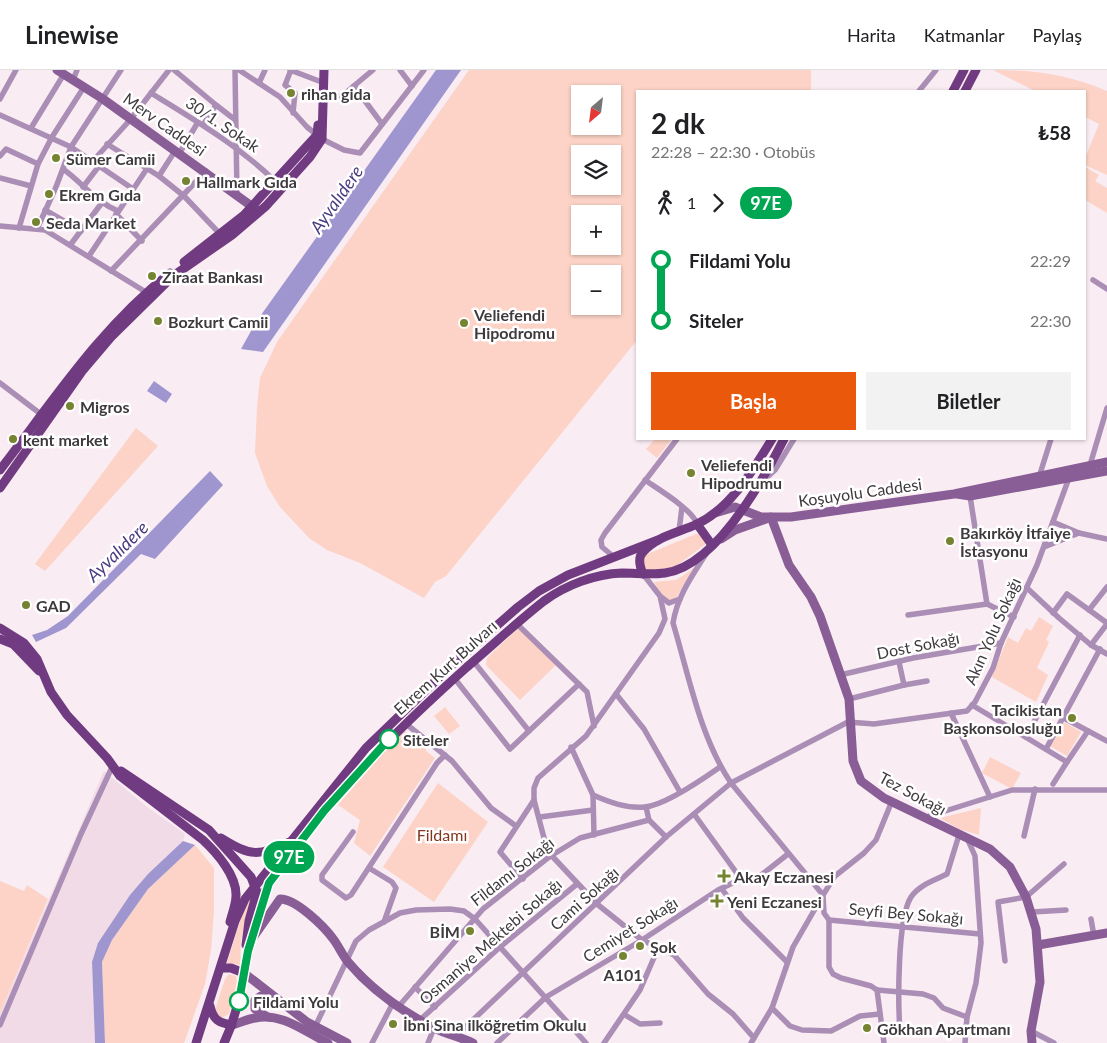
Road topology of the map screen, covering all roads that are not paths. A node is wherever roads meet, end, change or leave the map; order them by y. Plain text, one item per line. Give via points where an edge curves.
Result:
1 (16, 70) edge
2 (78, 70) edge
3 (121, 70) edge
4 (169, 70) edge
5 (174, 70) edge
6 (235, 70) edge
7 (239, 70) edge
8 (265, 70) edge
9 (291, 70) edge
10 (319, 70) edge
11 (324, 70) edge
12 (373, 70) edge
13 (400, 70) edge
14 (424, 70) edge
15 (936, 70) edge
16 (964, 70) edge
17 (976, 70) edge
18 (61, 72) edge
19 (73, 80) junction
20 (319, 81) junction
21 (259, 83) junction
22 (354, 86) junction
23 (412, 86) junction
24 (84, 87) junction
25 (921, 90) edge
26 (954, 90) edge
27 (966, 90) edge
28 (151, 94) junction
29 (0, 99) edge
30 (103, 99) junction
31 (324, 101) junction
32 (216, 104) junction
33 (293, 113) junction
34 (0, 115) edge
35 (234, 119) junction
36 (130, 120) junction
37 (200, 124) junction
38 (382, 124) junction
39 (31, 128) junction
40 (52, 137) junction
41 (320, 137) junction
42 (106, 144) junction
43 (71, 147) junction
44 (237, 150) junction
45 (177, 153) junction
46 (0, 156) edge
47 (92, 162) junction
48 (38, 164) junction
49 (99, 166) junction
50 (63, 169) junction
51 (146, 170) junction
52 (206, 171) junction
53 (159, 176) junction
54 (0, 178) edge
55 (276, 182) junction
56 (31, 186) junction
57 (83, 187) junction
58 (133, 189) junction
59 (237, 195) junction
60 (184, 196) junction
61 (101, 204) junction
62 (45, 210) junction
63 (255, 210) junction
64 (117, 213) junction
65 (0, 226) edge
66 (19, 228) junction
67 (37, 229) junction
68 (81, 231) junction
69 (220, 234) junction
70 (142, 240) junction
71 (72, 244) junction
72 (89, 256) junction
73 (111, 271) junction
74 (1093, 280) dead end
75 (1107, 289) edge
76 (150, 294) junction
77 (0, 383) edge
78 (1107, 408) edge
79 (42, 415) junction
80 (676, 440) edge
81 (771, 440) edge
82 (783, 440) edge
83 (793, 440) edge
84 (1051, 440) edge
85 (1107, 462) edge
86 (1090, 465) junction
87 (0, 470) edge
88 (1107, 471) edge
89 (1067, 474) junction
90 (1038, 477) junction
91 (645, 480) junction
92 (0, 488) edge
93 (756, 489) junction
94 (954, 494) junction
95 (970, 496) junction
96 (682, 507) junction
97 (743, 510) junction
98 (712, 514) junction
99 (771, 517) junction
100 (1053, 522) junction
101 (696, 524) junction
102 (679, 531) junction
103 (1079, 533) junction
104 (1107, 539) edge
105 (658, 540) junction
106 (712, 545) junction
107 (1044, 547) junction
108 (614, 557) junction
109 (643, 574) junction
110 (1107, 587) edge
111 (1027, 588) junction
112 (660, 596) junction
113 (680, 599) junction
114 (987, 604) junction
115 (1089, 610) junction
116 (1053, 613) junction
117 (908, 615) dead end
118 (1014, 617) junction
119 (665, 619) junction
120 (673, 623) junction
121 (517, 624) junction
122 (1107, 624) edge
123 (0, 628) edge
124 (1080, 635) junction
125 (0, 638) edge
126 (1001, 643) junction
127 (1092, 645) junction
128 (1104, 650) edge
129 (474, 662) junction
130 (899, 662) junction
131 (42, 675) junction
132 (840, 675) junction
133 (454, 679) junction
134 (928, 681) dead end
135 (579, 684) junction
136 (904, 685) junction
137 (616, 694) junction
138 (849, 699) junction
139 (972, 705) junction
140 (952, 712) junction
141 (1064, 718) junction
142 (405, 723) junction
143 (851, 723) junction
144 (594, 726) junction
145 (529, 731) junction
146 (1088, 731) junction
147 (1026, 736) junction
148 (1107, 741) edge
149 (571, 747) junction
150 (1046, 749) junction
151 (445, 755) junction
152 (1068, 762) junction
153 (113, 766) junction
154 (720, 767) junction
155 (731, 783) junction
156 (1053, 784) dead end
157 (1036, 789) junction
158 (1107, 790) edge
159 (680, 792) junction
160 (593, 795) junction
161 (990, 797) junction
162 (534, 800) junction
163 (892, 801) junction
164 (646, 807) junction
165 (593, 810) junction
166 (694, 814) junction
167 (540, 817) junction
168 (926, 817) junction
169 (649, 820) junction
170 (516, 826) junction
171 (209, 830) junction
172 (353, 832) dead end
173 (594, 835) junction
174 (1024, 836) dead end
175 (963, 837) junction
176 (666, 838) junction
177 (290, 842) junction
178 (788, 854) junction
179 (233, 856) junction
180 (551, 856) junction
181 (223, 864) junction
182 (1064, 864) dead end
183 (369, 868) junction
184 (522, 879) junction
185 (741, 879) junction
186 (255, 884) junction
187 (577, 884) junction
188 (722, 888) junction
189 (823, 894) junction
190 (1026, 897) junction
191 (596, 904) junction
192 (1066, 910) dead end
193 (1032, 912) junction
194 (475, 919) junction
195 (1091, 919) dead end
196 (829, 920) junction
197 (384, 922) junction
198 (904, 925) junction
199 (1107, 933) edge
200 (980, 934) junction
201 (1094, 936) junction
202 (642, 940) junction
203 (250, 941) junction
204 (1038, 945) junction
205 (500, 946) junction
206 (658, 946) junction
207 (248, 951) junction
208 (225, 952) junction
209 (347, 961) junction
210 (1005, 961) dead end
211 (787, 962) junction
212 (221, 968) junction
213 (244, 973) junction
214 (522, 973) junction
215 (414, 987) junction
216 (877, 990) junction
217 (897, 992) junction
218 (546, 997) junction
219 (396, 1004) junction
220 (210, 1006) junction
221 (435, 1007) junction
222 (772, 1008) junction
223 (880, 1014) junction
224 (297, 1015) junction
225 (625, 1015) junction
226 (267, 1016) junction
227 (967, 1017) junction
228 (421, 1020) junction
229 (660, 1023) dead end
230 (0, 1025) edge
231 (232, 1025) junction
232 (315, 1027) junction
233 (434, 1028) junction
234 (900, 1031) dead end
235 (1031, 1031) junction
236 (457, 1035) junction
237 (753, 1040) edge
238 (196, 1043) edge
239 (224, 1043) edge
240 (328, 1043) edge
241 (347, 1043) edge
242 (372, 1043) edge
243 (428, 1043) edge
244 (473, 1043) edge
245 (497, 1043) edge
246 (586, 1043) edge
247 (604, 1043) edge
248 (884, 1043) edge
249 (965, 1043) edge
250 (1032, 1043) edge
251 (1054, 1043) edge

1 - 29 street
2 - 19 street
3 - 30 street
4 - 28 street
5 - 32 street
6 - 35 street
7 - 21 street
8 - 21 street
9 - 20 street
9 - 33 street via 285,85 295,94
10 - 20 main road
11 - 31 main road
12 - 22 street
13 - 23 street
14 - 23 street
15 - 25 street
16 - 26 main road
17 - 27 main road
18 - 19 street, Merv Caddesi
18 - 39 street
19 - 24 street, Merv Caddesi
20 - 41 main road
21 - 33 street via 280,97
22 - 31 street via 343,95
22 - 38 street
23 - 38 street
24 - 30 street, Merv Caddesi
24 - 40 street
28 - 36 street
28 - 37 street, 30/1. Sokak
30 - 36 street, Merv Caddesi
30 - 43 street
31 - 41 main road
32 - 35 street
32 - 37 street
33 - 41 street
34 - 39 street
35 - 44 street
36 - 42 street
36 - 45 street, Merv Caddesi
37 - 44 street, 30/1. Sokak
37 - 45 street
38 - 41 street via 360,153 344,150
39 - 40 street
40 - 43 street
40 - 48 street
41 - 55 main road
41 - 63 main road via 310,157
42 - 47 street
42 - 51 street
43 - 47 street
43 - 50 street
44 - 55 street, 30/1. Sokak
44 - 59 street
45 - 52 street, Merv Caddesi
45 - 53 street
46 - 48 street via 6,149
47 - 49 street
48 - 56 street
49 - 57 street
49 - 58 street
50 - 57 street
50 - 62 street
51 - 53 street
51 - 58 street
52 - 59 street, Merv Caddesi
52 - 60 street
53 - 60 street
54 - 56 street
55 - 63 main road
56 - 66 street
57 - 61 street
58 - 64 street
59 - 63 street, Merv Caddesi
60 - 69 street
60 - 70 street
61 - 64 street
61 - 68 street
62 - 67 street
62 - 68 street
63 - 69 main road
63 - 76 main road via 232,235
64 - 70 street
64 - 72 street
65 - 66 street
66 - 67 street
67 - 71 street
68 - 71 street
69 - 76 main road
70 - 73 street
71 - 72 street
72 - 73 street
73 - 76 street
74 - 75 street
76 - 79 main road via 84,358
76 - 92 main road via 82,370
77 - 79 street
78 - 86 street
79 - 87 main road
80 - 91 street
81 - 98 main road, Ekrem Kurt Bulvarı via 737,490
82 - 93 main road, Ekrem Kurt Bulvarı
83 - 93 street via 775,470
84 - 90 street
85 - 86 street, Koşuyolu Caddesi
86 - 89 street, Koşuyolu Caddesi
88 - 89 street, Koşuyolu Caddesi
89 - 90 street, Koşuyolu Caddesi
89 - 95 street, Koşuyolu Caddesi
89 - 100 street, Akın Yolu Sokağı
90 - 94 street, Koşuyolu Caddesi
91 - 96 street
91 - 108 street via 601,540 602,547
93 - 97 main road, Ekrem Kurt Bulvarı
94 - 95 street, Koşuyolu Caddesi
94 - 99 street, Koşuyolu Caddesi via 792,517
95 - 114 street
96 - 101 street
96 - 102 street
97 - 98 street via 726,509
97 - 99 street
97 - 106 main road, Ekrem Kurt Bulvarı
98 - 101 main road, Ekrem Kurt Bulvarı
99 - 106 street via 735,530
99 - 132 street, Tez Sokağı via 789,565 817,610
100 - 103 street
100 - 107 street, Akın Yolu Sokağı
101 - 102 main road, Ekrem Kurt Bulvarı
101 - 106 main road
102 - 105 main road, Ekrem Kurt Bulvarı
103 - 104 street
103 - 107 street
105 - 108 main road, Ekrem Kurt Bulvarı
105 - 109 main road via 640,555
106 - 109 main road, Ekrem Kurt Bulvarı via 678,570
106 - 113 street
107 - 111 street, Akın Yolu Sokağı
108 - 177 main road, Ekrem Kurt Bulvarı via 568,575 539,591 488,633 366,748
109 - 112 street
109 - 121 main road, Ekrem Kurt Bulvarı via 605,575 587,580 546,600
110 - 115 street
111 - 116 street
111 - 118 street, Akın Yolu Sokağı
112 - 113 street via 669,603
112 - 119 street
113 - 120 street
114 - 117 street
114 - 118 street
115 - 116 street via 1066,594
115 - 122 street
116 - 124 street
118 - 126 street, Akın Yolu Sokağı
119 - 120 street
119 - 137 street via 659,633
120 - 154 street via 704,728
121 - 129 main road, Ekrem Kurt Bulvarı
121 - 135 street
122 - 127 street
123 - 131 main road via 24,643 38,659
124 - 127 street
124 - 147 street
125 - 131 main road via 13,644
126 - 130 street, Dost Sokağı
126 - 139 street, Akın Yolu Sokağı via 993,668
127 - 128 street
128 - 141 street
129 - 133 main road, Ekrem Kurt Bulvarı
129 - 145 street
130 - 132 street, Dost Sokağı
130 - 136 street
131 - 153 main road via 67,715
132 - 138 street, Tez Sokağı
133 - 142 main road, Ekrem Kurt Bulvarı
133 - 145 street via 510,749
134 - 136 street
135 - 144 street via 587,692
135 - 145 street
136 - 138 street
137 - 144 street
137 - 159 street via 644,729
138 - 143 street, Tez Sokağı
139 - 140 street, Akın Yolu Sokağı via 967,711
139 - 147 street
140 - 143 street, Akın Yolu Sokağı via 874,724
140 - 161 street
141 - 146 street
141 - 150 street
142 - 151 street
142 - 203 main road, Ekrem Kurt Bulvarı via 324,811 270,880
143 - 155 street, Cami Sokağı
143 - 163 street, Tez Sokağı via 856,772 861,781 877,794
144 - 149 street
146 - 148 street
146 - 152 street
147 - 150 street
149 - 160 street
149 - 162 street via 538,778
150 - 152 street
151 - 170 street via 491,808
151 - 183 street
152 - 156 street
153 - 171 main road
153 - 181 main road via 129,785 203,840
153 - 230 street
154 - 155 street
154 - 159 street
155 - 166 street, Cami Sokağı
155 - 178 street
157 - 158 street
157 - 161 street via 1012,790
157 - 174 street
159 - 164 street
160 - 164 street via 612,804
160 - 165 street
161 - 168 street
162 - 167 street
162 - 170 street
163 - 168 street, Tez Sokağı
163 - 189 street via 876,840 836,876
164 - 169 street
165 - 167 street
165 - 173 street
166 - 176 street, Cami Sokağı
166 - 185 street
167 - 180 street
168 - 175 street, Tez Sokağı
169 - 173 street, Fildamı Sokağı
169 - 176 street
170 - 184 street via 500,852
171 - 177 main road via 245,852 266,852
171 - 179 main road
172 - 183 street via 322,875 322,880 346,898 352,895
173 - 180 street, Fildamı Sokağı via 580,838
175 - 190 street, Tez Sokağı via 990,849 1010,867
175 - 198 street via 947,874 911,896
175 - 200 street via 975,856
176 - 191 street, Cami Sokağı
177 - 186 main road, Ekrem Kurt Bulvarı
178 - 185 street, Cemiyet Sokağı via 760,876
178 - 189 street
179 - 181 main road via 228,864
179 - 186 main road
180 - 184 street, Fildamı Sokağı
180 - 187 street
181 - 208 main road via 234,883 236,897
182 - 190 street
183 - 197 street via 396,888
184 - 194 street, Fildamı Sokağı
185 - 188 street, Cemiyet Sokağı
186 - 207 main road via 257,894 246,933
186 - 208 main road, Ekrem Kurt Bulvarı via 244,899
187 - 191 street
187 - 205 street, Osmaniye Mektebi Sokağı
188 - 202 street, Cemiyet Sokağı
188 - 211 street via 743,918
189 - 196 street via 824,913
189 - 211 street via 792,947
190 - 193 street, Tez Sokağı
190 - 210 street via 998,902
191 - 202 street
191 - 214 street, Cami Sokağı
192 - 193 street
193 - 204 street, Tez Sokağı
194 - 197 street via 464,911 433,909 400,913
194 - 205 street
194 - 215 street, Fildamı Sokağı
195 - 201 street
196 - 198 street, Seyfi Bey Sokağı
196 - 216 street via 833,974
197 - 209 street via 356,940
198 - 200 street, Seyfi Bey Sokağı
198 - 217 street
199 - 201 street
200 - 227 street via 976,983
201 - 204 street
202 - 206 street
202 - 218 street, Cemiyet Sokağı
203 - 207 main road, Ekrem Kurt Bulvarı
203 - 209 street via 274,905 280,899 287,899 328,933
204 - 235 street, Tez Sokağı via 1040,982
205 - 214 street
205 - 221 street, Osmaniye Mektebi Sokağı
206 - 225 street via 652,966
206 - 237 street via 674,955 708,994 733,1014
207 - 213 main road
208 - 212 main road
209 - 219 street
209 - 232 street
211 - 222 street
212 - 213 main road
212 - 220 main road
213 - 224 street
213 - 231 main road
214 - 218 street
214 - 236 street, Cami Sokağı
215 - 219 street, Fildamı Sokağı
215 - 221 street
216 - 217 street
216 - 223 street
217 - 227 street via 923,994 934,998 943,1008
217 - 234 street
218 - 245 street, Cemiyet Sokağı
218 - 246 street
219 - 228 street
219 - 242 street, Fildamı Sokağı
220 - 231 main road via 218,1022
220 - 238 main road
221 - 228 street, Osmaniye Mektebi Sokağı
222 - 223 street via 790,1026 802,1030 831,1031 860,1016
222 - 237 street
223 - 248 street
224 - 226 street via 261,996 255,1000 255,1009
224 - 232 street
225 - 229 street via 640,1024
225 - 247 street
226 - 231 street
226 - 240 street via 281,1018
227 - 249 street
228 - 233 street
231 - 239 main road
232 - 241 street
233 - 236 street
233 - 243 street
235 - 250 street, Tez Sokağı
235 - 251 street
236 - 244 street

